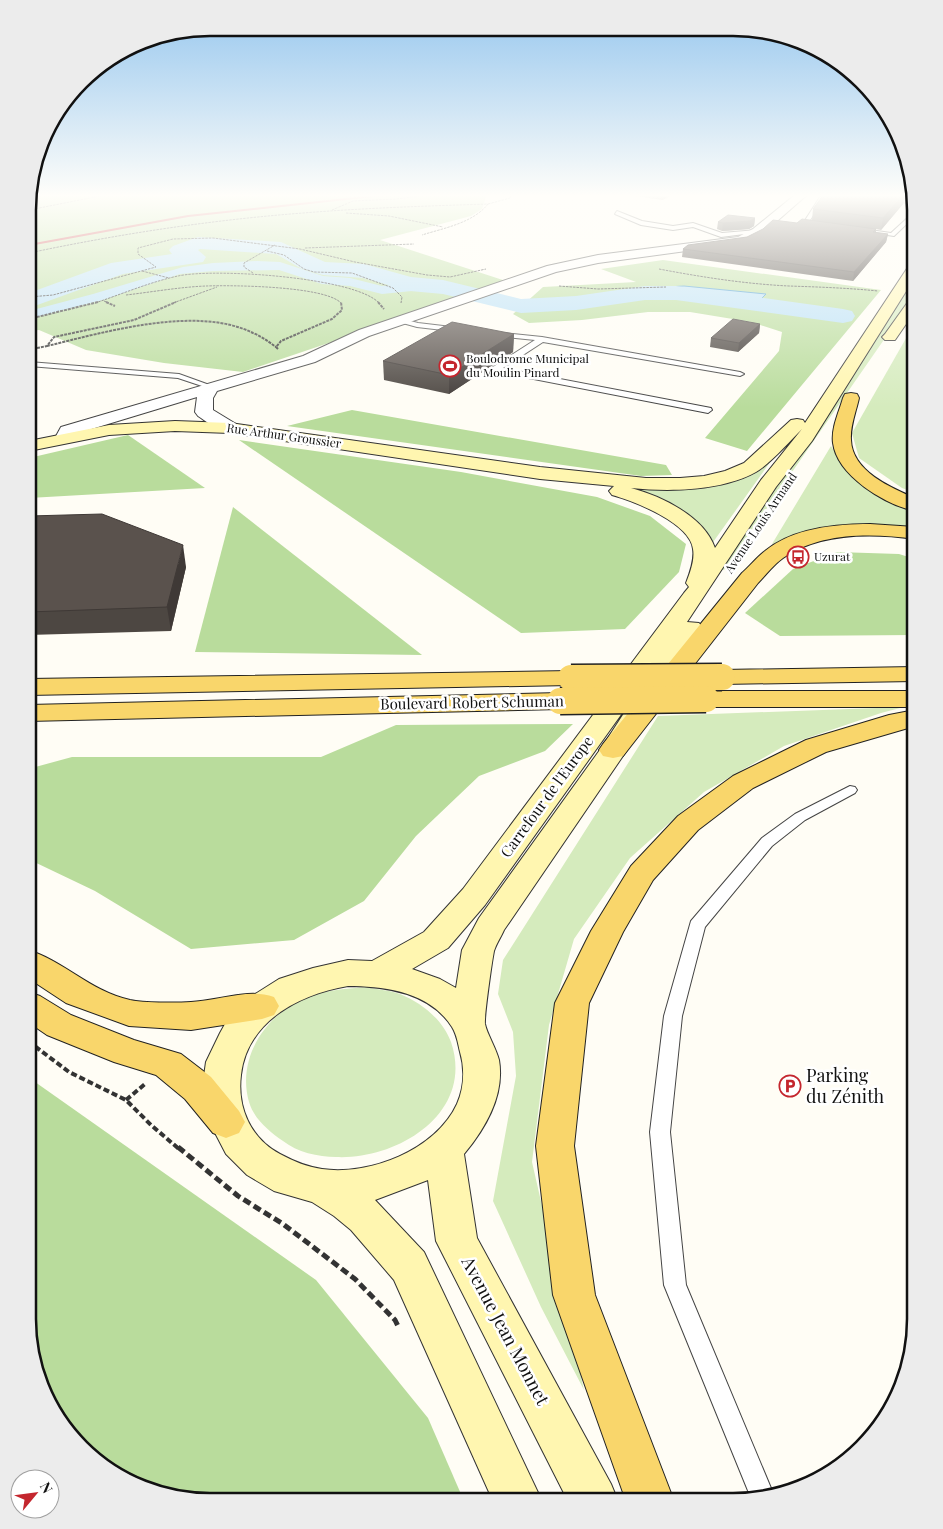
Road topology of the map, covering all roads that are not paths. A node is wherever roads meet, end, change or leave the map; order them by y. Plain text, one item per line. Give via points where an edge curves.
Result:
1 (570, 265) edge
2 (907, 279) edge
3 (907, 314) edge
4 (402, 320) junction
5 (465, 330) edge
6 (484, 332) edge
7 (542, 339) junction
8 (36, 365) edge
9 (740, 374) dead end
10 (843, 375) junction
11 (211, 387) junction
12 (850, 398) junction
13 (708, 410) dead end
14 (230, 428) junction
15 (64, 438) junction
16 (36, 444) edge
17 (540, 473) junction
18 (907, 501) edge
19 (907, 531) edge
20 (693, 597) junction
21 (907, 666) edge
22 (907, 674) edge
23 (36, 677) edge
24 (755, 677) junction
25 (183, 683) junction
26 (36, 687) edge
27 (907, 698) edge
28 (227, 708) junction
29 (36, 713) edge
30 (907, 720) edge
31 (36, 727) edge
32 (613, 750) junction
33 (850, 790) dead end
34 (36, 967) edge
35 (379, 973) junction
36 (262, 1006) junction
37 (36, 1010) edge
38 (468, 1023) junction
39 (226, 1122) junction
40 (444, 1151) junction
41 (322, 1187) junction
42 (760, 1490) edge
43 (514, 1493) edge
44 (590, 1493) edge
45 (647, 1493) edge

1 - 4 street
2 - 10 main road, Avenue Louis Armand
3 - 12 main road, Avenue Louis Armand via 872,361
4 - 5 lane via 417,325
4 - 11 street via 364,333 309,359
6 - 7 lane
7 - 9 lane
7 - 13 lane via 496,369
8 - 11 lane via 179,376
10 - 17 main road via 758,461 732,475 704,482 646,484
10 - 20 main road, Avenue Louis Armand
11 - 14 street via 205,398 204,412
11 - 15 street via 67,431
12 - 18 main road via 841,441 843,451 862,476
12 - 32 main road, Avenue Louis Armand via 719,585
14 - 15 main road, Rue Arthur Groussier via 143,427
14 - 17 main road, Rue Arthur Groussier
15 - 16 main road, Rue Arthur Groussier
17 - 20 main road via 638,496 667,509 691,526 704,546 702,568
19 - 32 main road via 841,530 792,543 774,554 750,578
20 - 35 main road, Carrefour de l'Europe via 452,924 436,940
21 - 24 main road
22 - 24 main road, Boulevard Robert Schuman
23 - 25 main road
24 - 25 main road, Boulevard Robert Schuman, bridge
25 - 26 main road, Boulevard Robert Schuman
27 - 28 main road, Boulevard Robert Schuman, bridge
28 - 29 main road, Boulevard Robert Schuman
28 - 31 main road
30 - 45 main road via 816,746 743,782 688,823 642,873 607,931 572,1003 555,1146 574,1296
32 - 38 main road, Carrefour de l'Europe via 490,926 478,950
33 - 42 lane via 800,816 767,842 697,925 673,1016 660,1132 675,1285
34 - 36 main road via 78,994 129,1013 191,1016
35 - 36 main road via 317,978
35 - 38 main road via 406,979 431,990 452,1004
36 - 39 main road via 238,1031 224,1060 219,1091
37 - 39 main road via 59,1025 127,1052 168,1064 198,1088
38 - 40 main road via 481,1053 482,1087 469,1121
39 - 41 main road via 240,1145 262,1165 290,1179
40 - 41 main road via 408,1173 366,1186
40 - 44 main road, Avenue Jean Monnet via 458,1241
41 - 43 main road via 365,1218 410,1266

